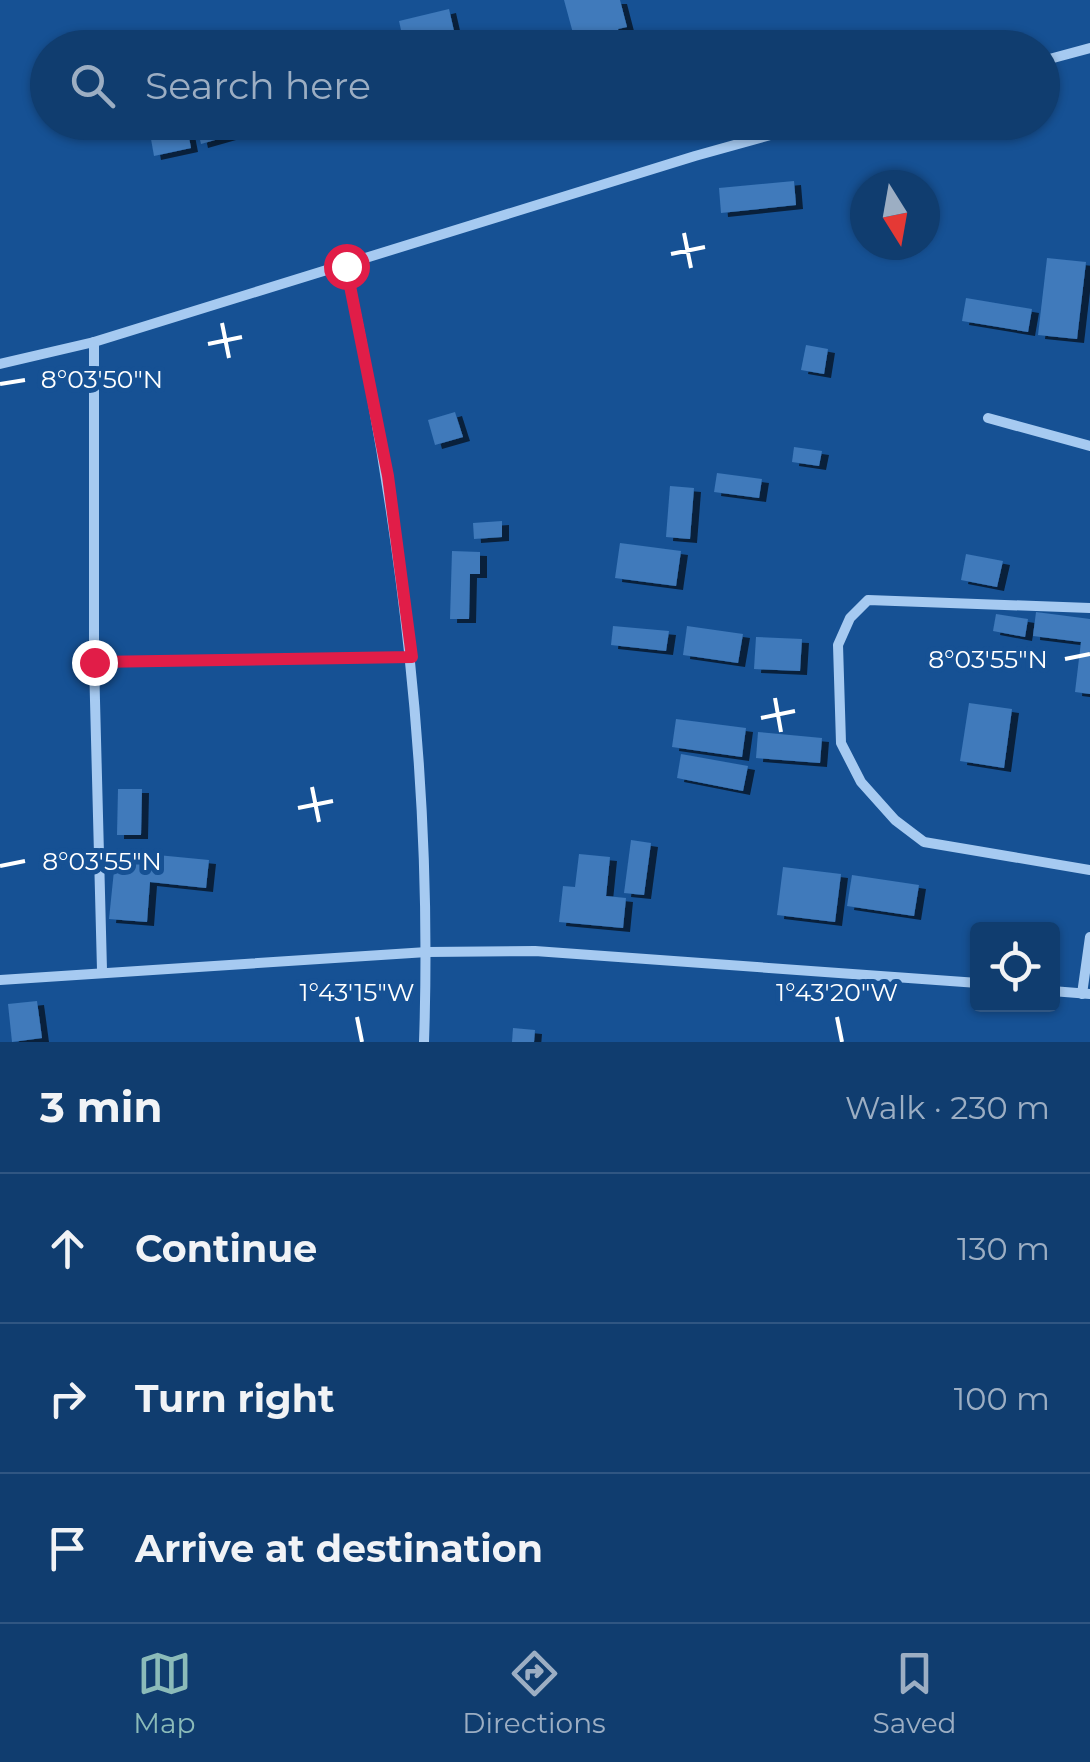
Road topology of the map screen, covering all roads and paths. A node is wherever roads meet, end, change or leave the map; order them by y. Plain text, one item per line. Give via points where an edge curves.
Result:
1 (1090, 48) edge
2 (1060, 56) edge
3 (752, 140) edge
4 (346, 266) junction
5 (94, 342) junction
6 (0, 364) edge
7 (988, 418) dead end
8 (1090, 446) edge
9 (1090, 608) edge
10 (412, 657) junction
11 (94, 662) junction
12 (1090, 870) edge
13 (1090, 937) edge
14 (427, 952) junction
15 (102, 970) junction
16 (0, 980) edge
17 (970, 982) edge
18 (1060, 992) edge
19 (1086, 994) edge
20 (424, 1042) edge

1 - 2 street
3 - 4 street
4 - 5 street
4 - 10 street via 388,476
5 - 6 street
5 - 11 street
7 - 8 street
9 - 12 street via 868,600 838,644 841,744 895,820 924,842
10 - 11 street
10 - 14 street
11 - 15 street
13 - 19 street
14 - 15 street
14 - 17 street via 535,951
14 - 20 street
15 - 16 street
18 - 19 street

